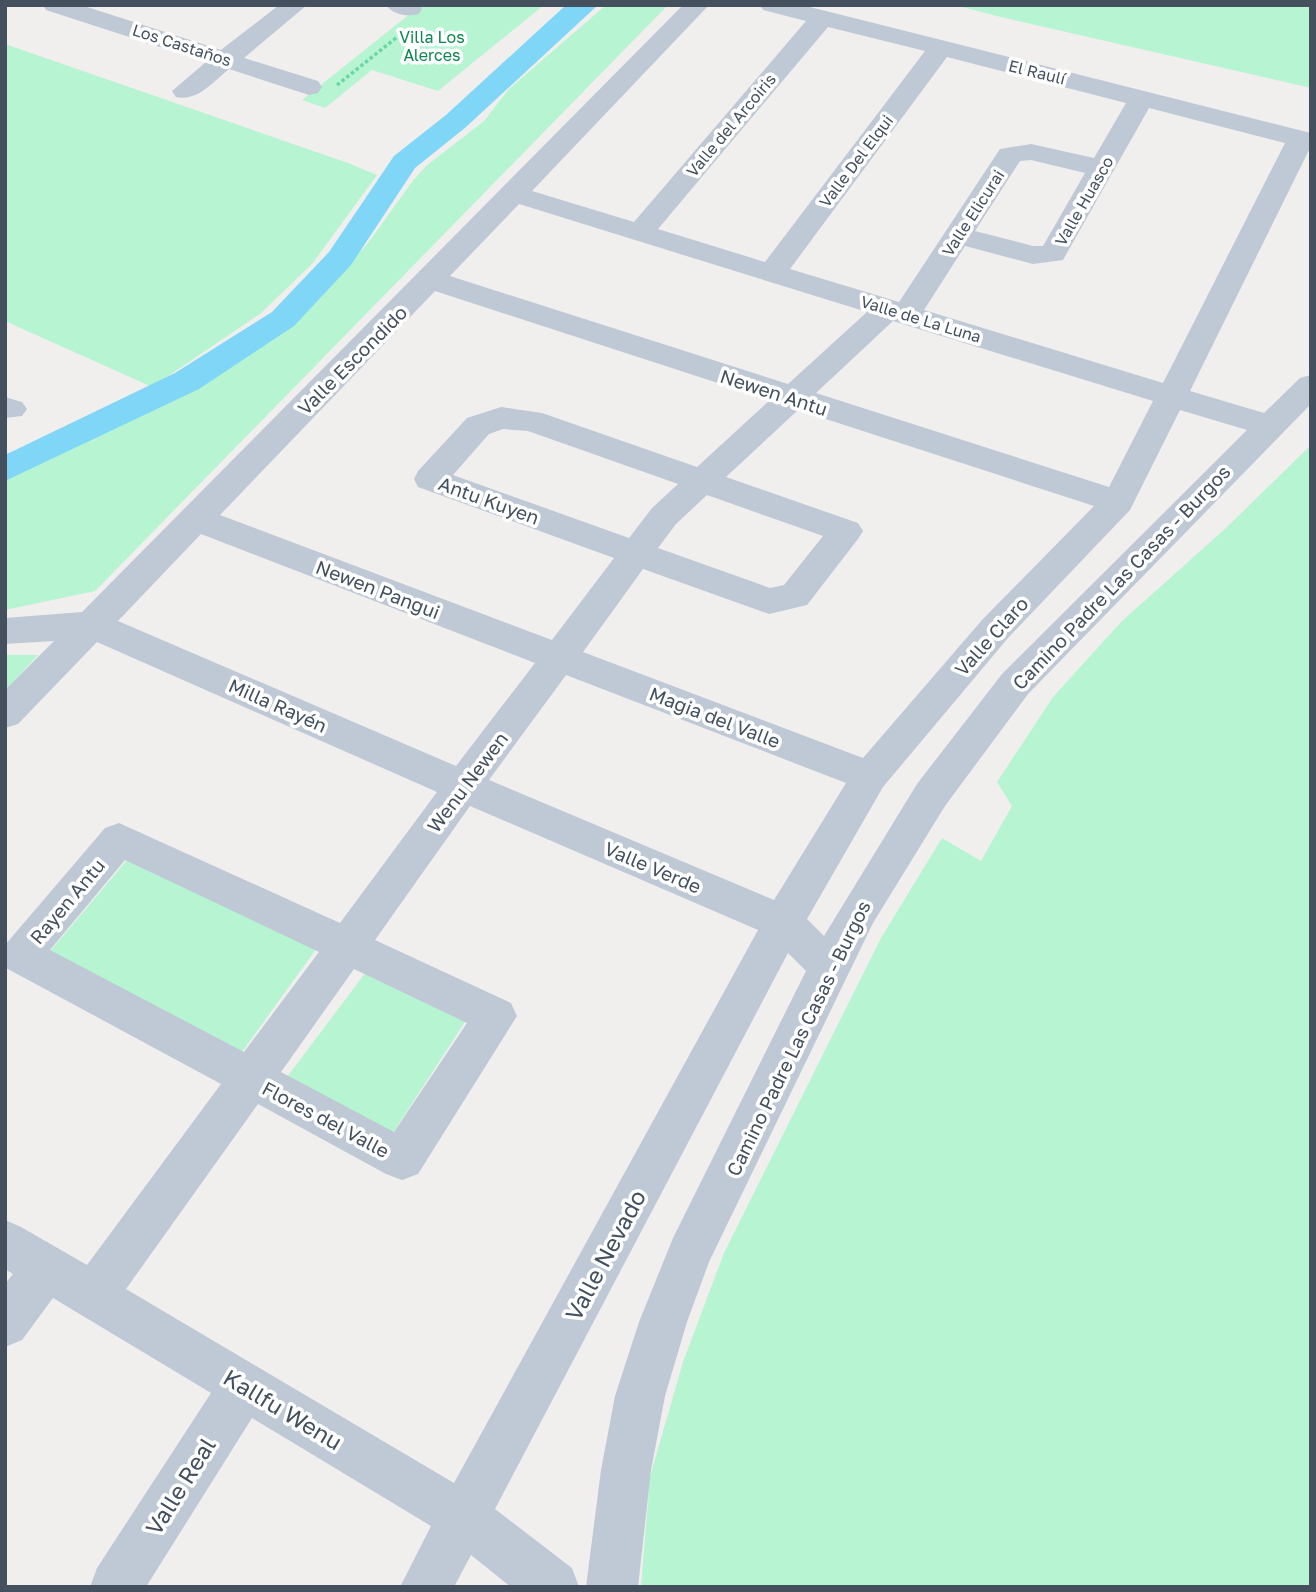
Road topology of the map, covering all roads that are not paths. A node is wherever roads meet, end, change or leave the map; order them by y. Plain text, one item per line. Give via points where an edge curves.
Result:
1 (55, 5) edge
2 (295, 5) edge
3 (697, 5) edge
4 (772, 5) edge
5 (109, 12) edge
6 (822, 18) junction
7 (941, 48) junction
8 (225, 59) junction
9 (309, 87) road end
10 (185, 91) dead end
11 (1141, 99) junction
12 (549, 160) junction
13 (1102, 169) junction
14 (514, 194) junction
15 (573, 212) junction
16 (640, 233) junction
17 (959, 236) junction
18 (772, 273) junction
19 (431, 280) junction
20 (897, 312) junction
21 (1311, 385) edge
22 (1173, 397) junction
23 (792, 398) junction
24 (1269, 426) junction
25 (700, 482) junction
26 (1118, 502) junction
27 (196, 519) junction
28 (636, 554) junction
29 (93, 625) junction
30 (5, 631) edge
31 (559, 659) junction
32 (5, 714) edge
33 (870, 776) junction
34 (463, 786) junction
35 (783, 922) junction
36 (347, 945) junction
37 (829, 967) junction
38 (250, 1080) junction
39 (5, 1243) edge
40 (47, 1268) junction
41 (93, 1296) junction
42 (5, 1323) edge
43 (244, 1386) junction
44 (465, 1518) junction
45 (116, 1587) edge
46 (426, 1587) edge
47 (553, 1587) edge
48 (612, 1587) edge

1 - 5 street, Los Castaños
2 - 8 street
3 - 12 street, Valle Escondido
4 - 6 street, El Raulí
5 - 8 street, Los Castaños
6 - 7 street, El Raulí
6 - 16 street, Valle del Arcoiris
7 - 11 street, El Raulí
7 - 18 street, Valle Del Elqui
8 - 9 street, Los Castaños
8 - 10 street
11 - 13 street, Valle Huasco
11 - 22 street, El Raulí via 1301,139
12 - 14 street, Valle Escondido
12 - 15 street via 558,190
13 - 17 street, Valle Elicurai via 1034,152 1014,153
13 - 17 street, Valle Huasco via 1053,254 1033,256
14 - 15 street, Valle de La Luna
14 - 19 street, Valle Escondido
15 - 16 street, Valle de La Luna
16 - 18 street, Valle de La Luna
17 - 20 street, Valle Elicurai
18 - 20 street, Valle de La Luna
19 - 23 street, Newen Antu
19 - 27 street, Valle Escondido
20 - 22 street, Valle de La Luna
20 - 23 street, Wenu Newen
21 - 24 street, Camino Padre Las Casas - Burgos
22 - 24 street, Valle de La Luna
22 - 26 street, Valle Claro
23 - 25 street, Wenu Newen
23 - 26 street, Newen Antu
24 - 37 street, Camino Padre Las Casas - Burgos via 1015,684 931,795
25 - 28 street, Wenu Newen via 664,516
25 - 28 street via 846,531 794,596 769,601
25 - 28 street, Antu Kuyen via 512,418 478,426 430,479
26 - 33 street, Valle Claro via 995,629
27 - 29 street, Valle Escondido
27 - 31 street, Newen Pangui
28 - 31 street, Wenu Newen
29 - 30 street
29 - 32 street, Valle Escondido
29 - 34 street, Milla Rayén
31 - 33 street, Magia del Valle
31 - 34 street, Wenu Newen
33 - 35 street, Valle Claro
34 - 35 street, Valle Verde
34 - 36 street, Wenu Newen
35 - 37 street, Valle Verde
35 - 44 street, Valle Nevado
36 - 38 street, Wenu Newen
36 - 38 street, Flores del Valle via 496,1016 402,1159
36 - 38 street, Rayen Antu via 119,839 21,955
37 - 48 street, Camino Padre Las Casas - Burgos via 689,1254 663,1322 640,1396
38 - 41 street, Wenu Newen
39 - 40 street, Kallfu Wenu
40 - 41 street, Kallfu Wenu
40 - 42 street
41 - 43 street, Kallfu Wenu
43 - 44 street, Kallfu Wenu
43 - 45 street, Valle Real
44 - 46 street, Valle Nevado
44 - 47 street, Kallfu Wenu

